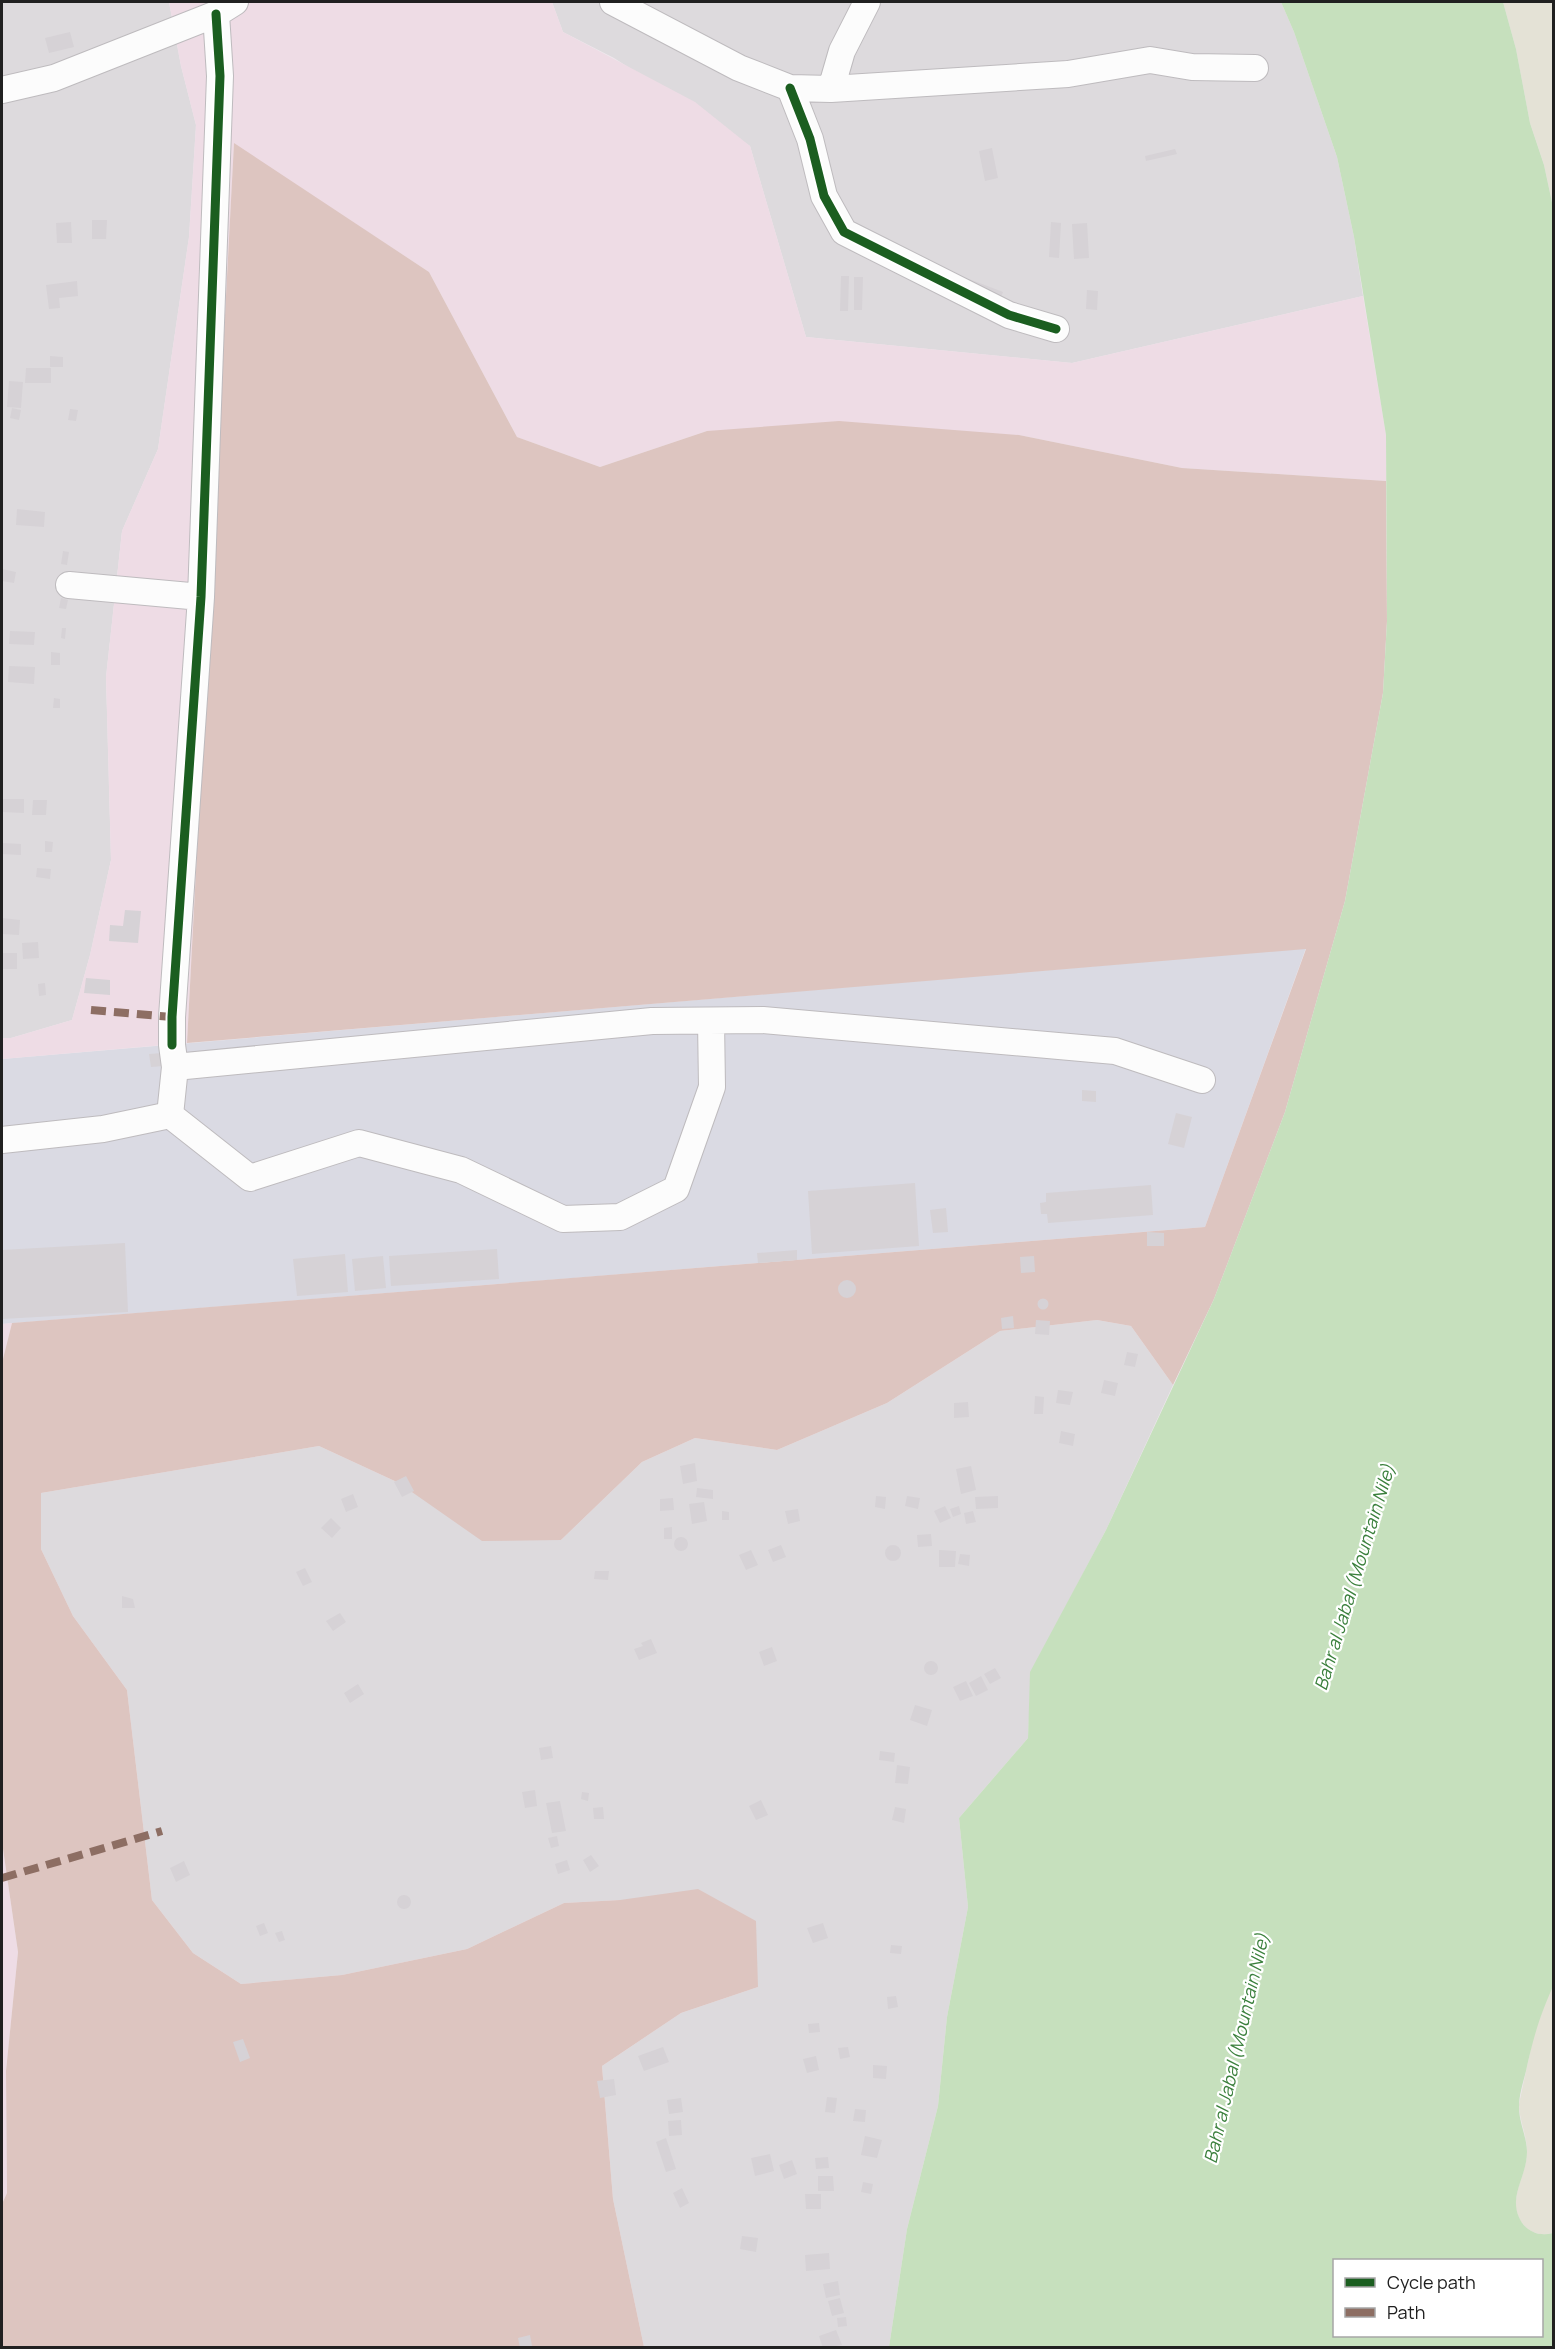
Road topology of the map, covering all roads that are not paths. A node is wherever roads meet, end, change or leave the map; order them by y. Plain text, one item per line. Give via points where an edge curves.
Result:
1 (613, 2) edge
2 (867, 2) edge
3 (225, 8) edge
4 (1255, 68) dead end
5 (790, 87) junction
6 (831, 89) junction
7 (2, 90) edge
8 (1056, 329) dead end
9 (69, 585) dead end
10 (201, 597) junction
11 (711, 1021) junction
12 (174, 1056) junction
13 (1202, 1080) dead end
14 (170, 1115) junction
15 (2, 1140) edge

1 - 5 street via 739,68
2 - 6 street via 842,51
3 - 7 street via 54,78
3 - 10 street
4 - 6 street via 1192,67 1150,60 1068,74
5 - 6 street
5 - 8 street via 810,139 824,196 844,231 1009,315
9 - 10 street
10 - 12 street
11 - 12 street via 652,1021
11 - 13 street via 763,1020 1115,1051
11 - 14 street via 712,1087 676,1189 621,1217 563,1219 461,1170 359,1143 250,1178
12 - 14 street
14 - 15 street via 103,1129

